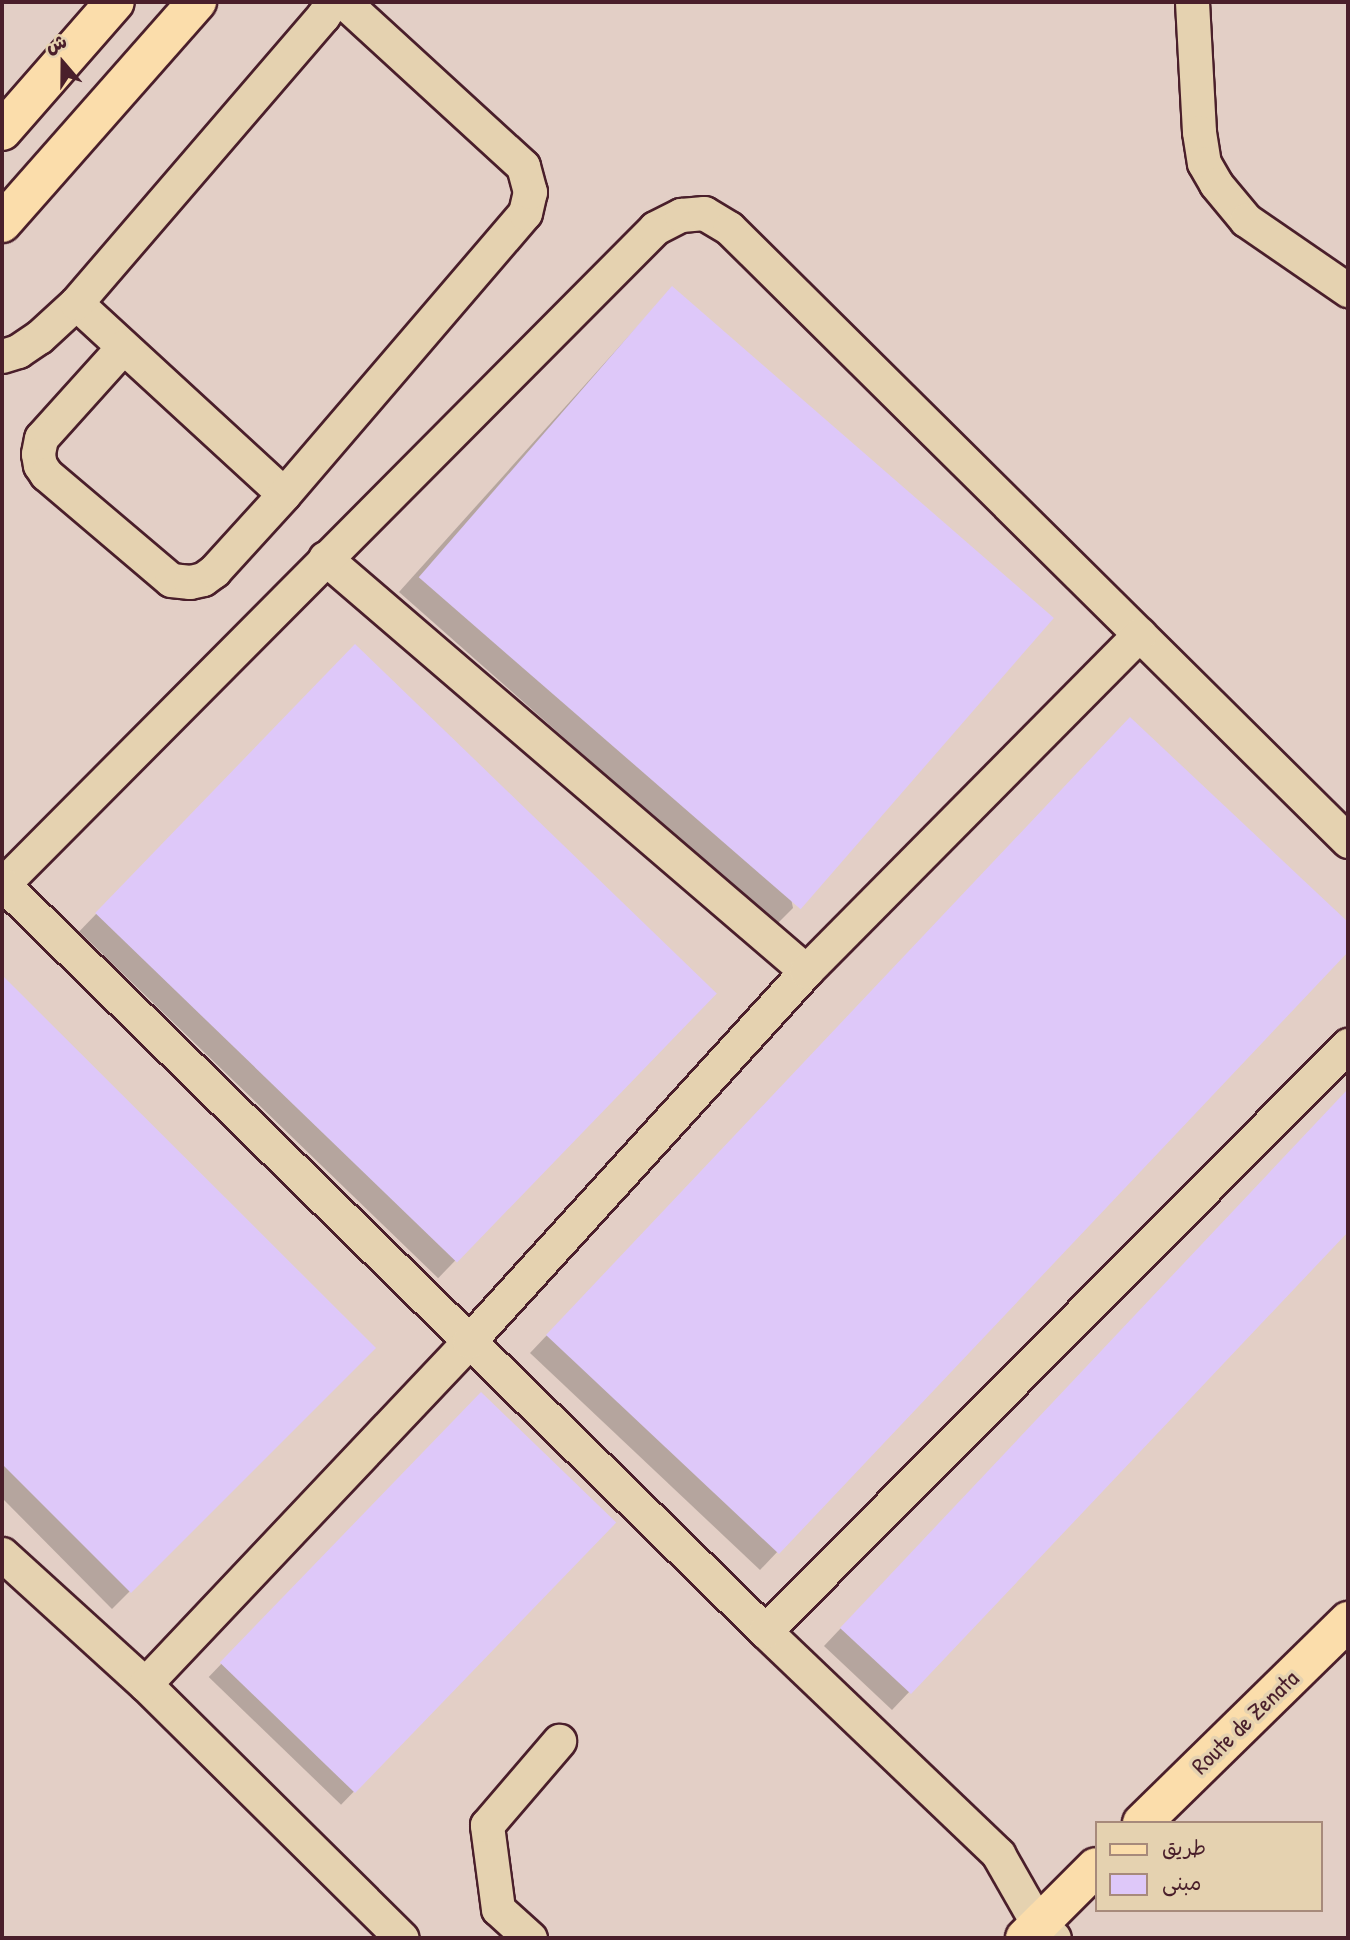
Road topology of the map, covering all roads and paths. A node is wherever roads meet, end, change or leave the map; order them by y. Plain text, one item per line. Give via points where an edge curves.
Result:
1 (115, 2) edge
2 (197, 2) edge
3 (332, 2) edge
4 (344, 2) edge
5 (1192, 2) edge
6 (2, 131) edge
7 (2, 223) edge
8 (1348, 289) edge
9 (76, 303) junction
10 (123, 347) junction
11 (2, 356) edge
12 (284, 495) junction
13 (325, 558) junction
14 (1140, 634) junction
15 (1348, 841) edge
16 (3, 885) edge
17 (806, 971) junction
18 (1348, 1045) edge
19 (468, 1341) junction
20 (2, 1554) edge
21 (1348, 1621) edge
22 (765, 1631) junction
23 (145, 1684) junction
24 (559, 1741) dead end
25 (1144, 1821) edge
26 (1094, 1869) edge
27 (1039, 1934) edge
28 (402, 1938) edge
29 (530, 1938) edge

1 - 6 main road
2 - 7 main road
3 - 9 street
4 - 12 street via 514,156 523,166 530,192 518,222
5 - 8 street via 1204,163 1247,220
9 - 10 street
9 - 11 street via 39,338
10 - 12 street
10 - 12 street via 41,438 38,454 46,474 171,580 180,582 203,579 214,571
13 - 14 street via 655,228 681,215 704,214 729,228
13 - 16 street
13 - 17 street
14 - 15 street
14 - 17 street
16 - 19 street
17 - 19 street
18 - 22 street
19 - 22 street
19 - 23 street
20 - 23 street
21 - 25 main road, Route de Zenata
22 - 27 street via 999,1854
23 - 28 street
24 - 29 street via 487,1825 498,1909
26 - 27 main road

